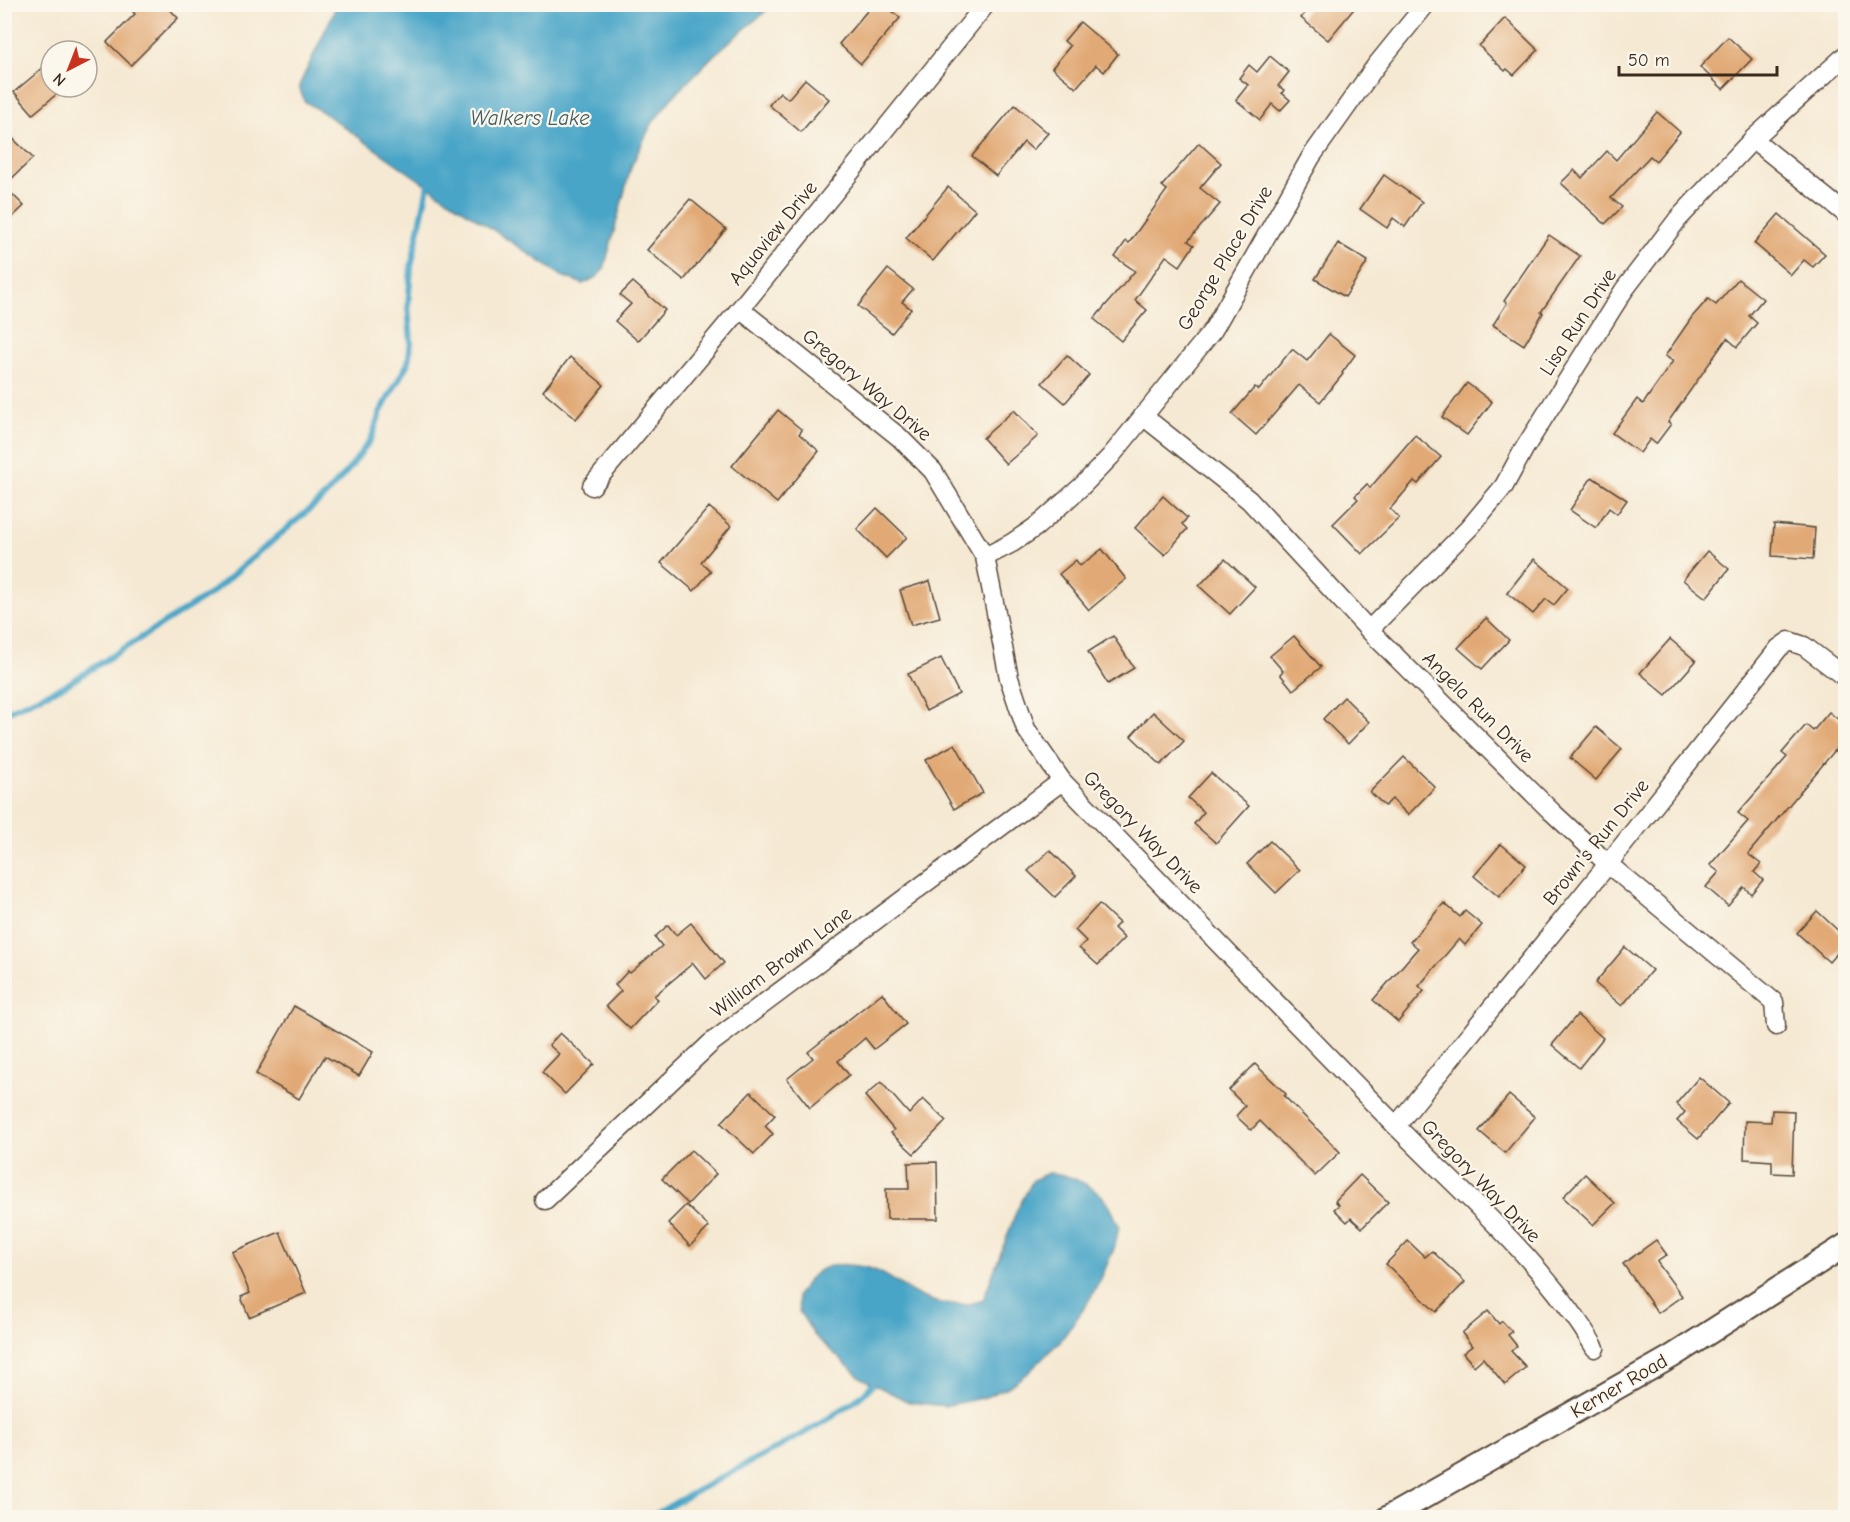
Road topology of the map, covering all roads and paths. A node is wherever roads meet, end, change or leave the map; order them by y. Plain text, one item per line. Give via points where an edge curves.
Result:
1 (986, 4) edge
2 (1425, 4) edge
3 (1845, 55) edge
4 (1753, 139) junction
5 (1845, 214) edge
6 (740, 309) junction
7 (1143, 416) junction
8 (592, 486) dead end
9 (985, 557) junction
10 (1369, 630) junction
11 (1845, 678) edge
12 (1062, 781) junction
13 (1608, 864) junction
14 (1776, 1026) dead end
15 (1396, 1126) junction
16 (544, 1200) dead end
17 (1845, 1245) edge
18 (1595, 1348) dead end
19 (1387, 1518) edge

1 - 6 street, Aquaview Drive
2 - 7 street, George Place Drive via 1374,67 1311,157 1213,330
3 - 4 street, Lisa Run Drive
4 - 5 street
4 - 10 street, Lisa Run Drive via 1678,219 1624,290 1504,486 1470,527
6 - 8 street, Aquaview Drive
6 - 9 street, Gregory Way Drive via 920,457 933,471
7 - 9 street, George Place Drive via 1081,487 1037,526
7 - 10 street, Angela Run Drive via 1249,500
9 - 12 street, Gregory Way Drive via 1009,678 1026,729
10 - 13 street, Angela Run Drive
11 - 13 street, Brown's Run Drive via 1804,646 1789,641 1779,648
12 - 15 street, Gregory Way Drive
12 - 16 street, William Brown Lane via 711,1043
13 - 14 street, Angela Run Drive via 1774,1002
13 - 15 street, Brown's Run Drive
15 - 18 street, Gregory Way Drive via 1556,1291
17 - 19 street, Kerner Road via 1671,1357

